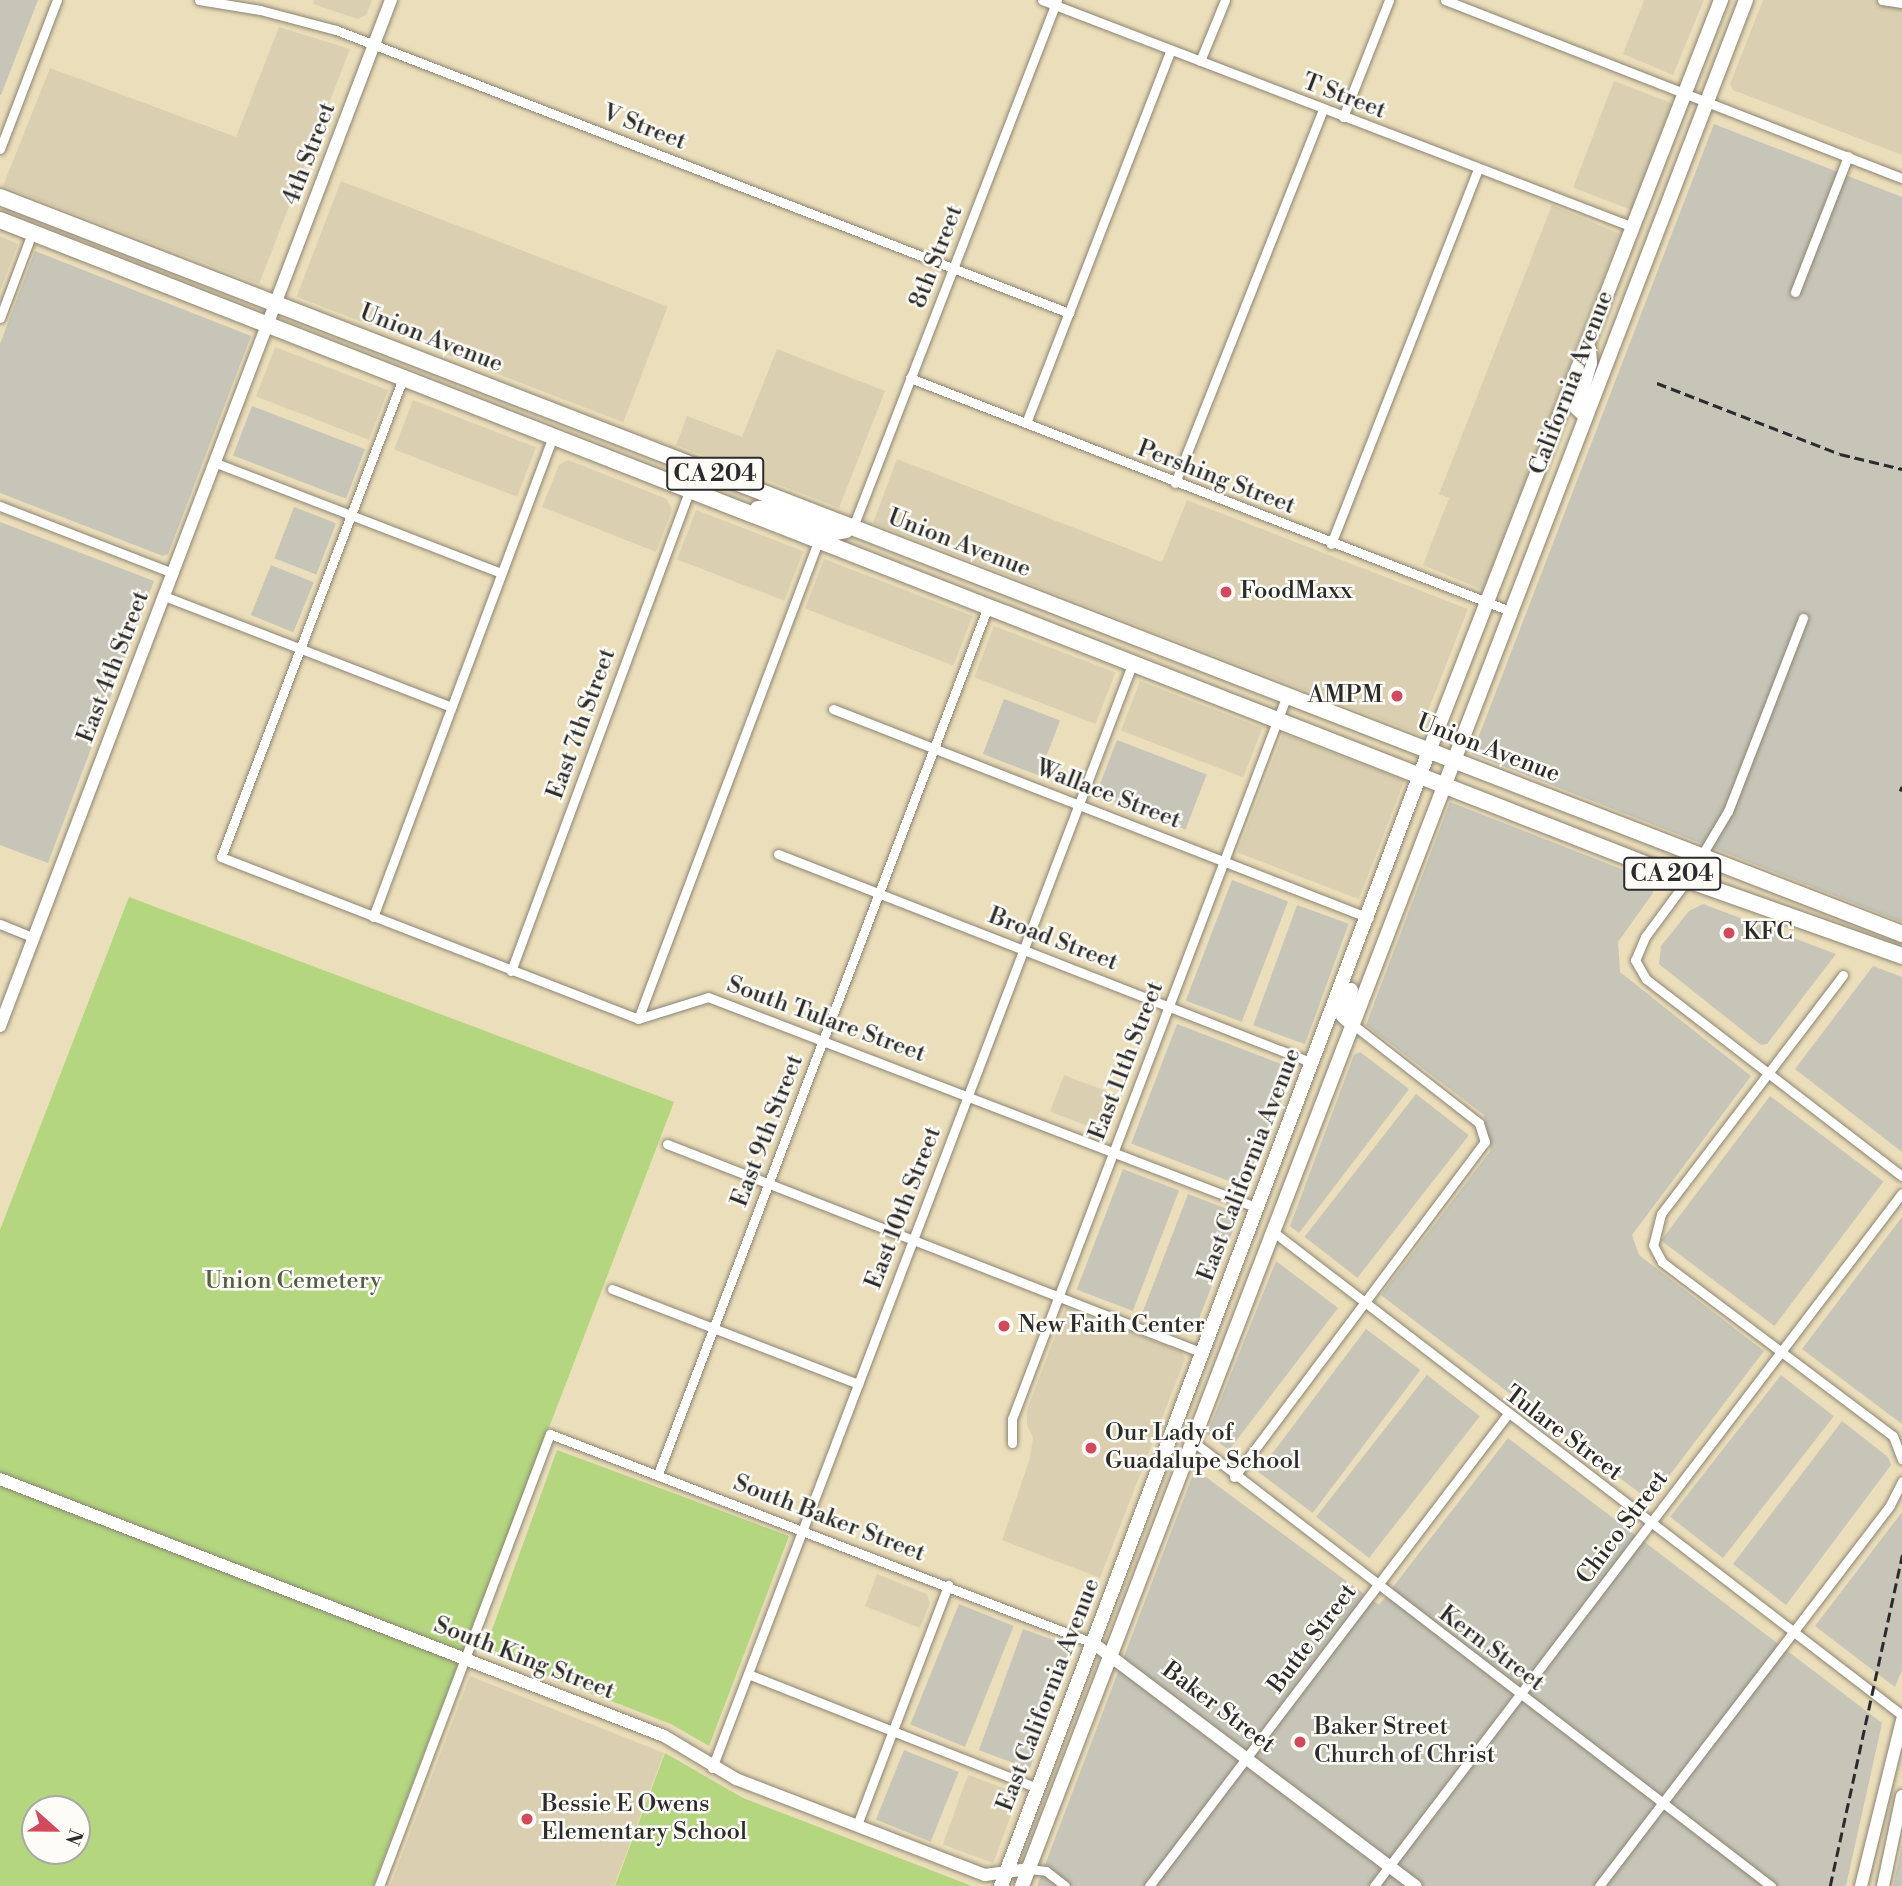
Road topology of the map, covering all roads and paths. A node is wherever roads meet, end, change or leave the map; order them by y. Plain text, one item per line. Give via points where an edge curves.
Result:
1 (57, 0) edge
2 (199, 0) edge
3 (391, 0) edge
4 (1042, 0) edge
5 (1225, 0) edge
6 (1389, 0) edge
7 (1445, 0) edge
8 (1721, 0) edge
9 (1882, 0) edge
10 (230, 2) edge
11 (1744, 2) edge
12 (1056, 3) edge
13 (1902, 3) edge
14 (374, 44) junction
15 (1171, 50) junction
16 (1200, 61) junction
17 (1686, 93) junction
18 (1707, 101) junction
19 (1323, 109) junction
20 (1343, 117) junction
21 (0, 149) edge
22 (1848, 156) junction
23 (1478, 169) junction
24 (1902, 177) edge
25 (0, 197) edge
26 (0, 220) edge
27 (1633, 227) junction
28 (32, 233) junction
29 (953, 268) junction
30 (1636, 281) junction
31 (1796, 292) dead end
32 (275, 303) junction
33 (1069, 313) junction
34 (0, 318) edge
35 (267, 323) junction
36 (1588, 344) junction
37 (403, 377) junction
38 (910, 378) junction
39 (1584, 415) junction
40 (1026, 423) junction
41 (553, 436) junction
42 (216, 463) junction
43 (1175, 483) junction
44 (690, 489) junction
45 (0, 506) edge
46 (749, 512) junction
47 (351, 515) junction
48 (853, 527) junction
49 (819, 539) junction
50 (1331, 544) junction
51 (173, 573) junction
52 (501, 573) junction
53 (164, 596) junction
54 (1488, 602) junction
55 (988, 606) junction
56 (1510, 611) junction
57 (1803, 618) dead end
58 (300, 649) junction
59 (1133, 662) junction
60 (1286, 695) junction
61 (451, 708) junction
62 (832, 709) dead end
63 (1278, 719) junction
64 (934, 748) junction
65 (1429, 751) junction
66 (1454, 760) junction
67 (1421, 774) junction
68 (1445, 784) junction
69 (1079, 804) junction
70 (778, 854) dead end
71 (1701, 857) junction
72 (1224, 861) junction
73 (1687, 880) junction
74 (879, 894) junction
75 (373, 917) junction
76 (1368, 918) junction
77 (0, 924) edge
78 (1902, 934) edge
79 (33, 937) junction
80 (1023, 950) junction
81 (1355, 952) junction
82 (1902, 956) edge
83 (511, 971) junction
84 (1843, 975) dead end
85 (1169, 1006) junction
86 (638, 1019) junction
87 (1352, 1023) junction
88 (0, 1026) edge
89 (824, 1038) junction
90 (1313, 1063) junction
91 (1768, 1073) junction
92 (968, 1094) junction
93 (1306, 1136) junction
94 (667, 1144) dead end
95 (1114, 1151) junction
96 (1279, 1154) junction
97 (1902, 1176) edge
98 (769, 1184) junction
99 (1902, 1193) edge
100 (1258, 1208) junction
101 (1270, 1230) junction
102 (913, 1240) junction
103 (612, 1289) dead end
104 (1059, 1296) junction
105 (1365, 1307) junction
106 (714, 1329) junction
107 (1203, 1353) junction
108 (1780, 1353) junction
109 (858, 1384) junction
110 (1507, 1415) junction
111 (1198, 1422) junction
112 (1191, 1440) junction
113 (1012, 1443) dead end
114 (1902, 1459) edge
115 (658, 1474) junction
116 (1234, 1477) junction
117 (0, 1479) edge
118 (1902, 1480) edge
119 (1650, 1524) junction
120 (803, 1529) junction
121 (948, 1585) junction
122 (1377, 1586) junction
123 (1792, 1632) junction
124 (1093, 1643) junction
125 (1113, 1654) junction
126 (465, 1658) junction
127 (748, 1674) junction
128 (1520, 1695) junction
129 (1902, 1717) edge
130 (893, 1731) junction
131 (1247, 1757) junction
132 (712, 1768) junction
133 (1038, 1787) junction
134 (1902, 1796) edge
135 (1662, 1803) junction
136 (857, 1825) junction
137 (1390, 1866) junction
138 (1028, 1869) junction
139 (1003, 1880) edge
140 (379, 1886) edge
141 (1022, 1886) edge
142 (1065, 1886) edge
143 (1149, 1886) edge
144 (1374, 1886) edge
145 (1416, 1886) edge
146 (1599, 1886) edge
147 (1771, 1886) edge
148 (1861, 1886) edge
149 (1883, 1886) edge

1 - 21 street
2 - 10 street, V Street
3 - 14 street, 4th Street
4 - 12 street, T Street
5 - 16 street
6 - 20 street
7 - 17 street
8 - 17 main road, California Avenue
9 - 13 street
10 - 14 street, V Street
11 - 18 main road, California Avenue
12 - 15 street, T Street
12 - 29 street, 8th Street
14 - 29 street, V Street
14 - 32 street, 4th Street
15 - 16 street, T Street
15 - 33 street
16 - 19 street, T Street
17 - 18 street
17 - 27 main road, California Avenue
18 - 22 street
18 - 30 main road, California Avenue
19 - 20 street, T Street
19 - 43 street
20 - 23 street, T Street
22 - 24 street
22 - 31 street
23 - 27 street, T Street
23 - 50 street
25 - 32 highway, Union Avenue / CA 204
26 - 28 highway, Union Avenue / CA 204
27 - 30 main road via 1643,235 1633,265
27 - 36 main road, California Avenue
28 - 34 street
28 - 35 highway, Union Avenue / CA 204
29 - 33 street, V Street
29 - 38 street, 8th Street
30 - 39 main road, California Avenue
32 - 35 street, 4th Street
32 - 48 highway, Union Avenue / CA 204
33 - 40 street
35 - 37 highway, Union Avenue / CA 204
35 - 42 street, East 4th Street
36 - 39 main road via 1590,363 1577,408
36 - 54 main road, California Avenue
37 - 41 highway, Union Avenue / CA 204
37 - 47 street
38 - 40 street, Pershing Street
38 - 48 street, 8th Street
39 - 56 main road, California Avenue
40 - 43 street, Pershing Street
41 - 44 highway, Union Avenue / CA 204
41 - 52 street
42 - 47 street
42 - 51 street, East 4th Street
43 - 50 street, Pershing Street
44 - 46 highway, Union Avenue / CA 204
44 - 83 street, East 7th Street
45 - 51 street
46 - 48 highway via 771,509 836,532
46 - 49 highway, Union Avenue / CA 204
47 - 52 street
47 - 58 street
48 - 60 highway, Union Avenue / CA 204
49 - 55 highway, Union Avenue / CA 204
49 - 86 street
50 - 54 street, Pershing Street
51 - 53 street, East 4th Street
52 - 61 street
53 - 58 street
53 - 79 street, East 4th Street
54 - 56 street, Pershing Street
54 - 65 main road, California Avenue
55 - 59 highway, Union Avenue / CA 204
55 - 64 street, East 9th Street
56 - 66 main road, California Avenue
57 - 71 street via 1728,811
58 - 61 street
58 - 75 street via 221,858
59 - 63 highway, Union Avenue / CA 204
59 - 69 street, East 10th Street
60 - 63 street, East 11th Street
60 - 65 highway, Union Avenue / CA 204
61 - 75 street
62 - 64 street, Wallace Street
63 - 67 highway, Union Avenue / CA 204
63 - 72 street, East 11th Street
64 - 69 street, Wallace Street
64 - 74 street, East 9th Street
65 - 66 highway, Union Avenue / CA 204
65 - 67 main road, California Avenue
66 - 68 main road, California Avenue
66 - 71 highway, Union Avenue / CA 204
67 - 68 highway, Union Avenue / CA 204
67 - 76 main road, East California Avenue
68 - 73 highway, Union Avenue / CA 204
68 - 87 main road, East California Avenue
69 - 72 street, Wallace Street
69 - 80 street, East 10th Street
70 - 74 street, Broad Street
71 - 73 street
71 - 78 highway, Union Avenue / CA 204
72 - 76 street, Wallace Street
72 - 85 street, East 11th Street
73 - 82 highway, Union Avenue / CA 204
73 - 91 street via 1645,937 1636,960 1646,979
74 - 80 street, Broad Street
74 - 89 street, East 9th Street
75 - 83 street
76 - 81 main road, East California Avenue
77 - 79 street
79 - 88 street, East 4th Street
80 - 85 street, Broad Street
80 - 92 street, East 10th Street
81 - 87 main road via 1360,969 1343,1016
81 - 90 main road, East California Avenue
83 - 86 street
84 - 91 street
85 - 90 street, Broad Street
85 - 95 street, East 11th Street
86 - 89 street, South Tulare Street via 708,997
87 - 93 main road, East California Avenue
87 - 105 street via 1484,1131 1483,1150
89 - 92 street, South Tulare Street
89 - 98 street, East 9th Street
90 - 93 main road via 1319,1072
90 - 96 main road, East California Avenue
91 - 97 street
91 - 108 street via 1661,1214 1653,1245 1662,1262
92 - 95 street, South Tulare Street
92 - 102 street, East 10th Street
93 - 101 main road, East California Avenue
94 - 98 street
95 - 100 street, South Tulare Street
95 - 104 street, East 11th Street
96 - 100 main road, East California Avenue
96 - 101 main road via 1266,1218
98 - 102 street
98 - 106 street, East 9th Street
99 - 108 street, Chico Street
100 - 107 main road, East California Avenue
101 - 105 street, Tulare Street
101 - 111 main road, East California Avenue
102 - 104 street
102 - 109 street, East 10th Street
103 - 106 street
104 - 107 street
104 - 113 street, East 11th Street via 1012,1419
105 - 110 street, Tulare Street
105 - 116 street
106 - 109 street
106 - 115 street, East 9th Street
107 - 111 main road via 1209,1360
107 - 124 main road, East California Avenue
108 - 114 street via 1893,1436
108 - 119 street, Chico Street
109 - 120 street, East 10th Street
110 - 119 street, Tulare Street
110 - 122 street, Butte Street
111 - 112 main road, East California Avenue
112 - 116 street, Kern Street
112 - 125 main road, East California Avenue
115 - 120 street, South Baker Street
115 - 126 street, South Baker Street via 550,1434
116 - 122 street, Kern Street
117 - 126 street, South King Street
118 - 123 street via 1890,1505
119 - 123 street, Tulare Street
119 - 128 street, Chico Street
120 - 121 street, South Baker Street
120 - 127 street, East 10th Street
121 - 124 street, South Baker Street
121 - 130 street
122 - 128 street, Kern Street
122 - 131 street, Butte Street
123 - 129 street, Tulare Street
123 - 135 street
124 - 125 street, Baker Street
124 - 133 main road, East California Avenue
125 - 131 street, Baker Street
125 - 138 main road, East California Avenue
126 - 132 street, South King Street via 664,1736
126 - 140 street
127 - 130 street
127 - 132 street, East 10th Street
128 - 135 street, Kern Street
128 - 137 street, Chico Street
129 - 148 street
130 - 133 street
130 - 136 street
131 - 137 street, Baker Street
131 - 143 street, Butte Street
132 - 136 street, South King Street
133 - 139 main road, East California Avenue
134 - 149 street
135 - 146 street
135 - 147 street, Kern Street
136 - 139 street, South King Street
137 - 144 street, Chico Street
137 - 145 street, Baker Street
138 - 139 street, South King Street
138 - 141 main road, East California Avenue
138 - 142 street via 1046,1871

